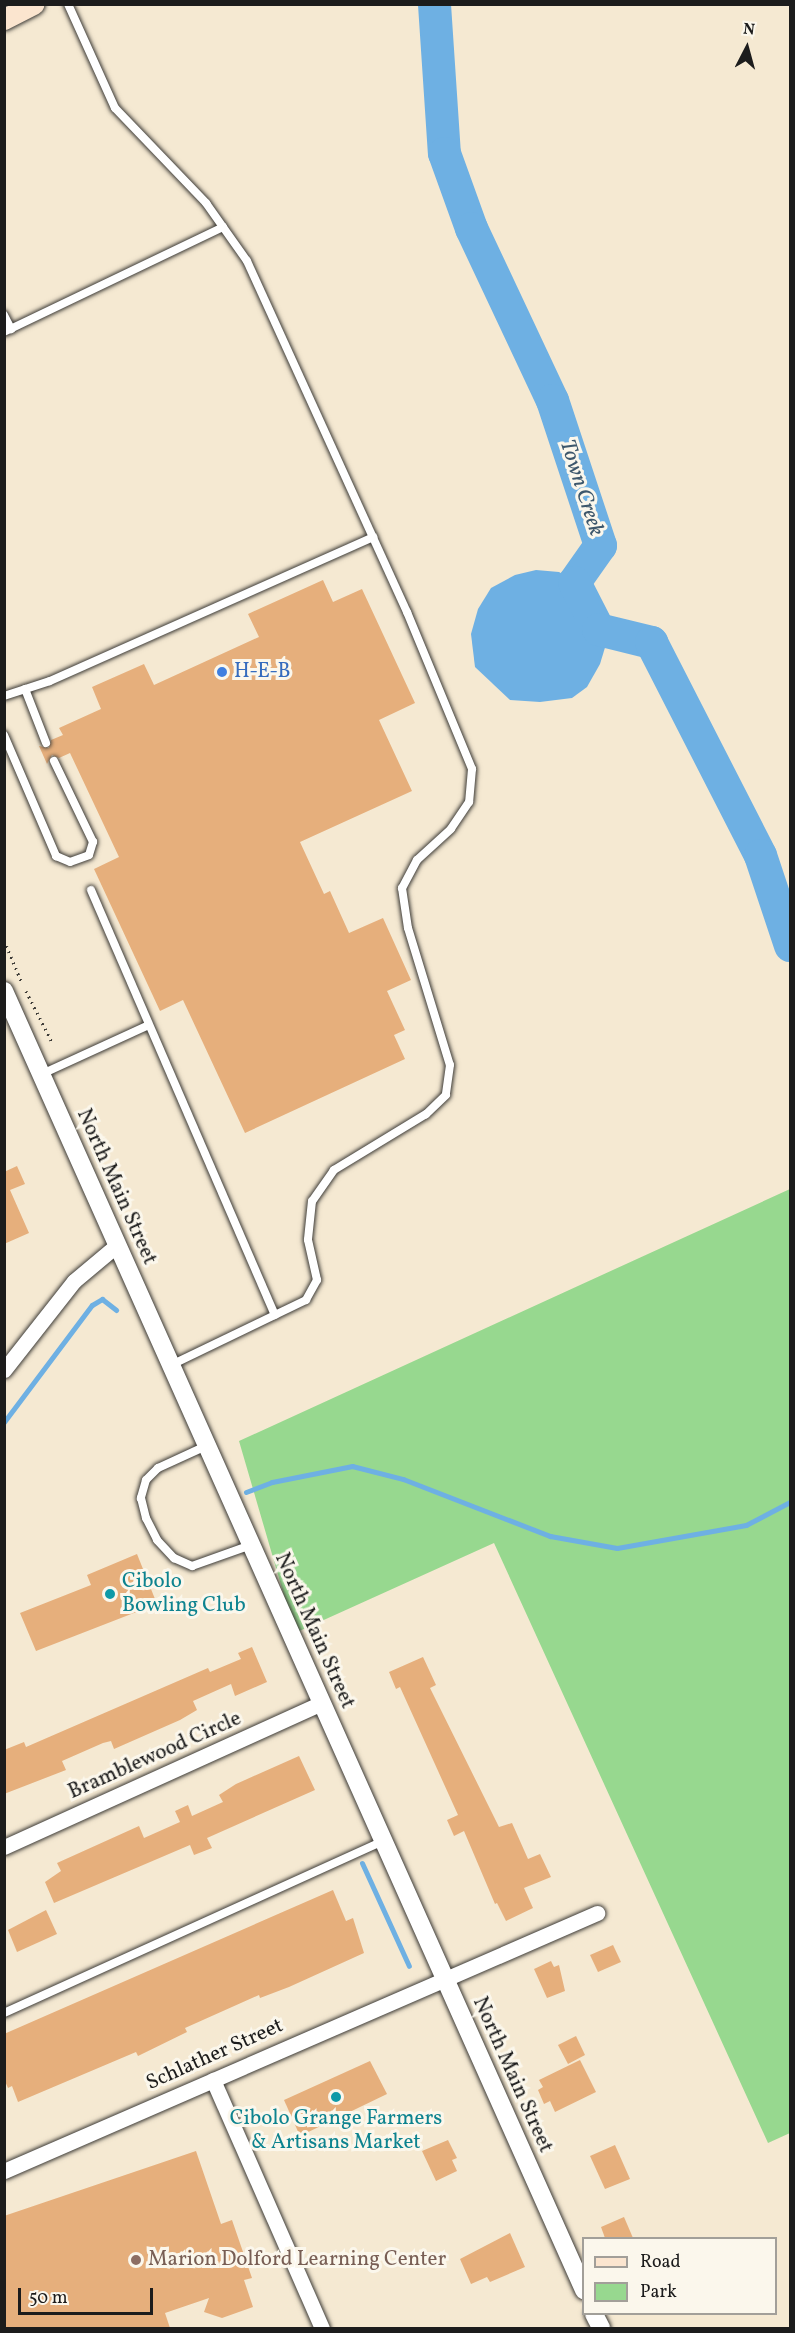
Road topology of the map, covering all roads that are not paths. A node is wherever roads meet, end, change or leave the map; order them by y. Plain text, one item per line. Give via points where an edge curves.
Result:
1 (33, 4) edge
2 (68, 4) edge
3 (4, 19) edge
4 (223, 227) junction
5 (4, 315) edge
6 (8, 330) edge
7 (373, 537) junction
8 (25, 689) junction
9 (4, 696) edge
10 (4, 735) edge
11 (46, 743) dead end
12 (54, 761) dead end
13 (91, 890) dead end
14 (4, 990) edge
15 (147, 1026) junction
16 (42, 1075) junction
17 (117, 1245) junction
18 (275, 1315) junction
19 (171, 1365) junction
20 (4, 1370) edge
21 (207, 1446) junction
22 (251, 1545) junction
23 (322, 1703) junction
24 (383, 1841) junction
25 (4, 1846) edge
26 (597, 1913) dead end
27 (444, 1979) junction
28 (4, 2013) edge
29 (213, 2080) junction
30 (4, 2171) edge
31 (582, 2286) edge
32 (322, 2328) edge

1 - 3 main road
2 - 4 lane via 115,108 206,203
4 - 6 lane
4 - 7 lane via 247,261
5 - 6 lane
7 - 8 lane
7 - 18 lane via 472,770 469,802 451,829 417,860 402,888 408,928 450,1065 446,1095 439,1102 426,1114 334,1170 312,1201 308,1240 317,1280 306,1300
8 - 9 lane
8 - 11 lane
10 - 12 lane via 56,856 70,862 89,855 93,842
13 - 15 lane
14 - 16 street, North Main Street
15 - 16 lane
15 - 18 lane
16 - 17 street, North Main Street
17 - 19 street, North Main Street
17 - 20 street via 74,1281
18 - 19 lane
19 - 21 street, North Main Street
21 - 22 street, North Main Street
21 - 22 lane via 158,1468 146,1480 141,1498 146,1518 157,1540 174,1558 192,1566
22 - 23 street, North Main Street
23 - 24 street, North Main Street
23 - 25 street, Bramblewood Circle
24 - 27 street, North Main Street
24 - 28 lane
26 - 27 street, Schlather Street
27 - 29 street, Schlather Street
27 - 31 street, North Main Street
29 - 30 street, Schlather Street
29 - 32 street

